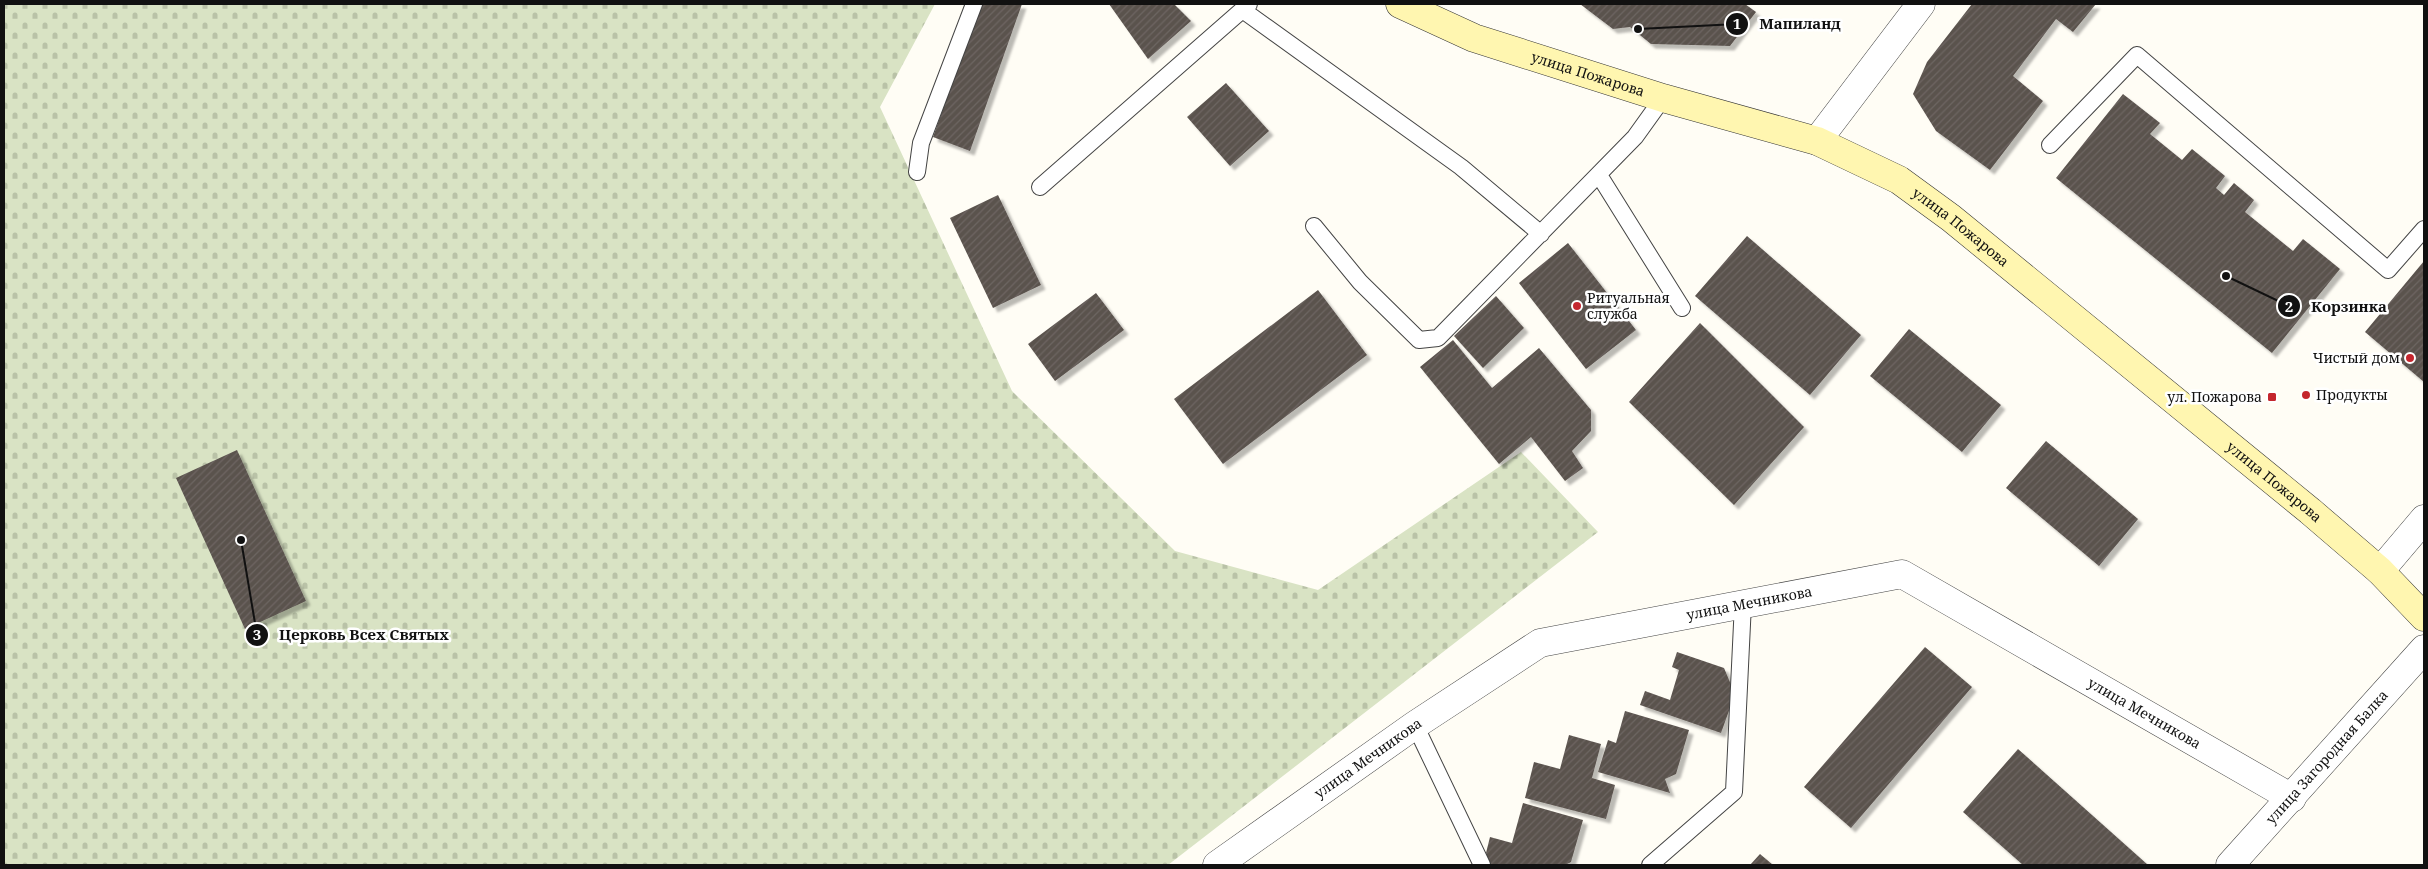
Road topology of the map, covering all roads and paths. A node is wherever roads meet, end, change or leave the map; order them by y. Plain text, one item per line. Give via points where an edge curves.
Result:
1 (974, 4) edge
2 (1400, 4) edge
3 (1921, 4) edge
4 (1246, 7) edge
5 (1663, 98) junction
6 (1817, 141) junction
7 (2050, 144) dead end
8 (917, 172) dead end
9 (1599, 175) junction
10 (1040, 187) dead end
11 (1314, 226) dead end
12 (2424, 229) edge
13 (1541, 234) junction
14 (1682, 308) dead end
15 (2424, 519) edge
16 (2380, 570) junction
17 (1744, 603) junction
18 (2424, 617) edge
19 (2424, 649) edge
20 (1415, 725) junction
21 (2292, 798) junction
22 (1217, 865) edge
23 (1482, 865) edge
24 (1650, 865) edge
25 (2230, 865) edge

1 - 8 lane via 921,143
2 - 5 main road, улица Пожарова via 1474,38
3 - 6 street
4 - 10 lane
4 - 13 lane via 1461,167
5 - 6 main road, улица Пожарова
5 - 9 lane via 1635,137
6 - 16 main road, улица Пожарова via 1899,180 1951,218
7 - 12 lane via 2137,55 2388,270
9 - 13 lane
9 - 14 lane
11 - 13 lane via 1360,282 1419,340 1438,338
15 - 16 street
16 - 18 main road, улица Пожарова
17 - 20 street, улица Мечникова via 1540,643
17 - 21 street, улица Мечникова via 1902,574
17 - 24 lane via 1734,792
19 - 21 street, улица Загородная Балка
20 - 22 street, улица Мечникова
20 - 23 lane
21 - 25 street, улица Загородная Балка

